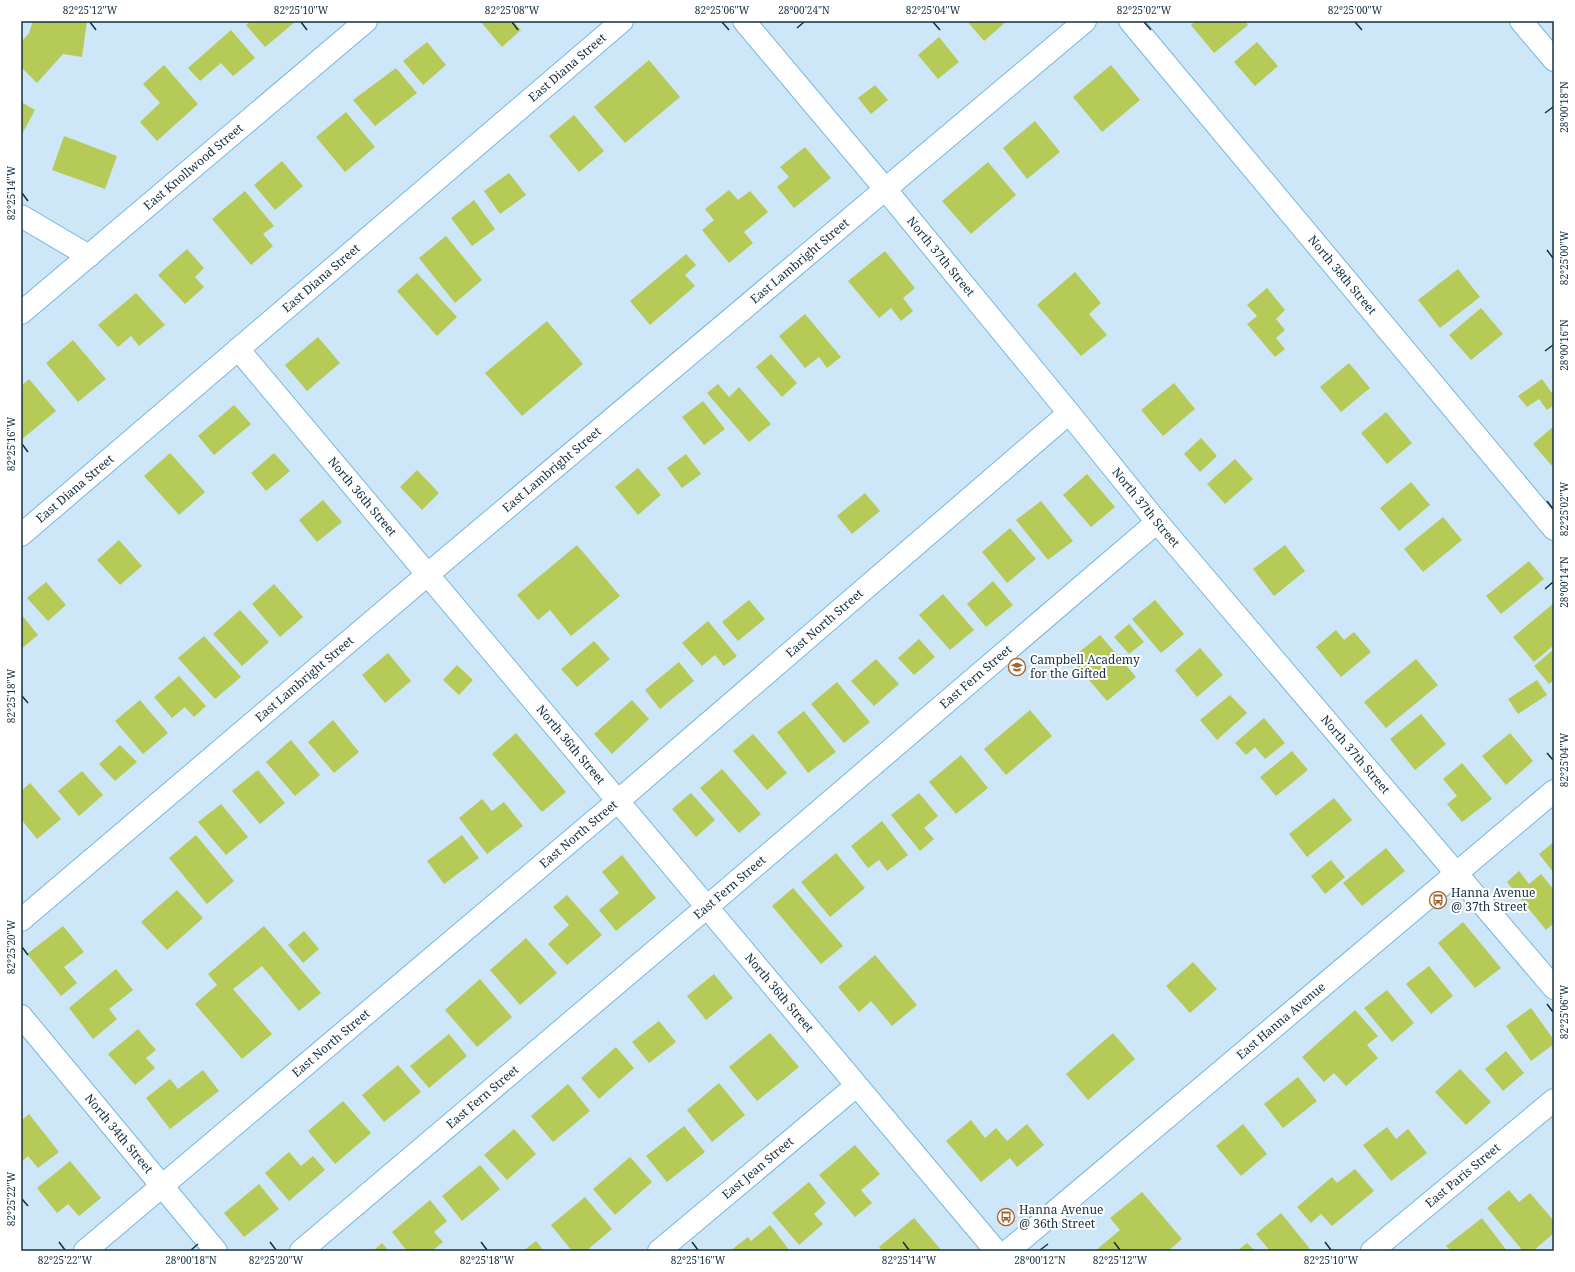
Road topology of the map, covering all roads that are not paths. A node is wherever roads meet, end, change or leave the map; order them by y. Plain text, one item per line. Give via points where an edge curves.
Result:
1 (366, 21) edge
2 (622, 21) edge
3 (744, 21) edge
4 (1084, 21) edge
5 (1130, 21) edge
6 (1521, 21) edge
7 (1554, 60) edge
8 (886, 190) junction
9 (21, 216) edge
10 (90, 256) junction
11 (21, 313) edge
12 (238, 349) junction
13 (1069, 413) junction
14 (1157, 522) junction
15 (1554, 529) edge
16 (21, 535) edge
17 (427, 575) junction
18 (1554, 791) edge
19 (618, 801) junction
20 (1457, 874) junction
21 (707, 907) junction
22 (21, 920) edge
23 (1554, 988) edge
24 (21, 1016) edge
25 (856, 1086) junction
26 (1554, 1100) edge
27 (162, 1186) junction
28 (85, 1251) edge
29 (216, 1251) edge
30 (301, 1251) edge
31 (659, 1251) edge
32 (996, 1251) edge
33 (1008, 1251) edge
34 (1372, 1251) edge

1 - 10 street, East Knollwood Street
2 - 12 street, East Diana Street
3 - 8 street, North 37th Street
4 - 8 street, East Lambright Street
5 - 15 street, North 38th Street
6 - 7 street
8 - 13 street, North 37th Street
8 - 17 street, East Lambright Street
9 - 10 street
10 - 11 street, East Knollwood Street
12 - 16 street, East Diana Street
12 - 17 street, North 36th Street
13 - 14 street, North 37th Street
13 - 19 street, East North Street
14 - 20 street, North 37th Street
14 - 21 street, East Fern Street
17 - 19 street, North 36th Street
17 - 22 street, East Lambright Street
18 - 20 street, East Hanna Avenue
19 - 21 street, North 36th Street
19 - 27 street, East North Street
20 - 23 street, North 37th Street
20 - 33 street, East Hanna Avenue
21 - 25 street, North 36th Street
21 - 30 street, East Fern Street
24 - 27 street, North 34th Street
25 - 31 street, East Jean Street
25 - 32 street, North 36th Street
26 - 34 street, East Paris Street
27 - 28 street, East North Street
27 - 29 street, North 34th Street

